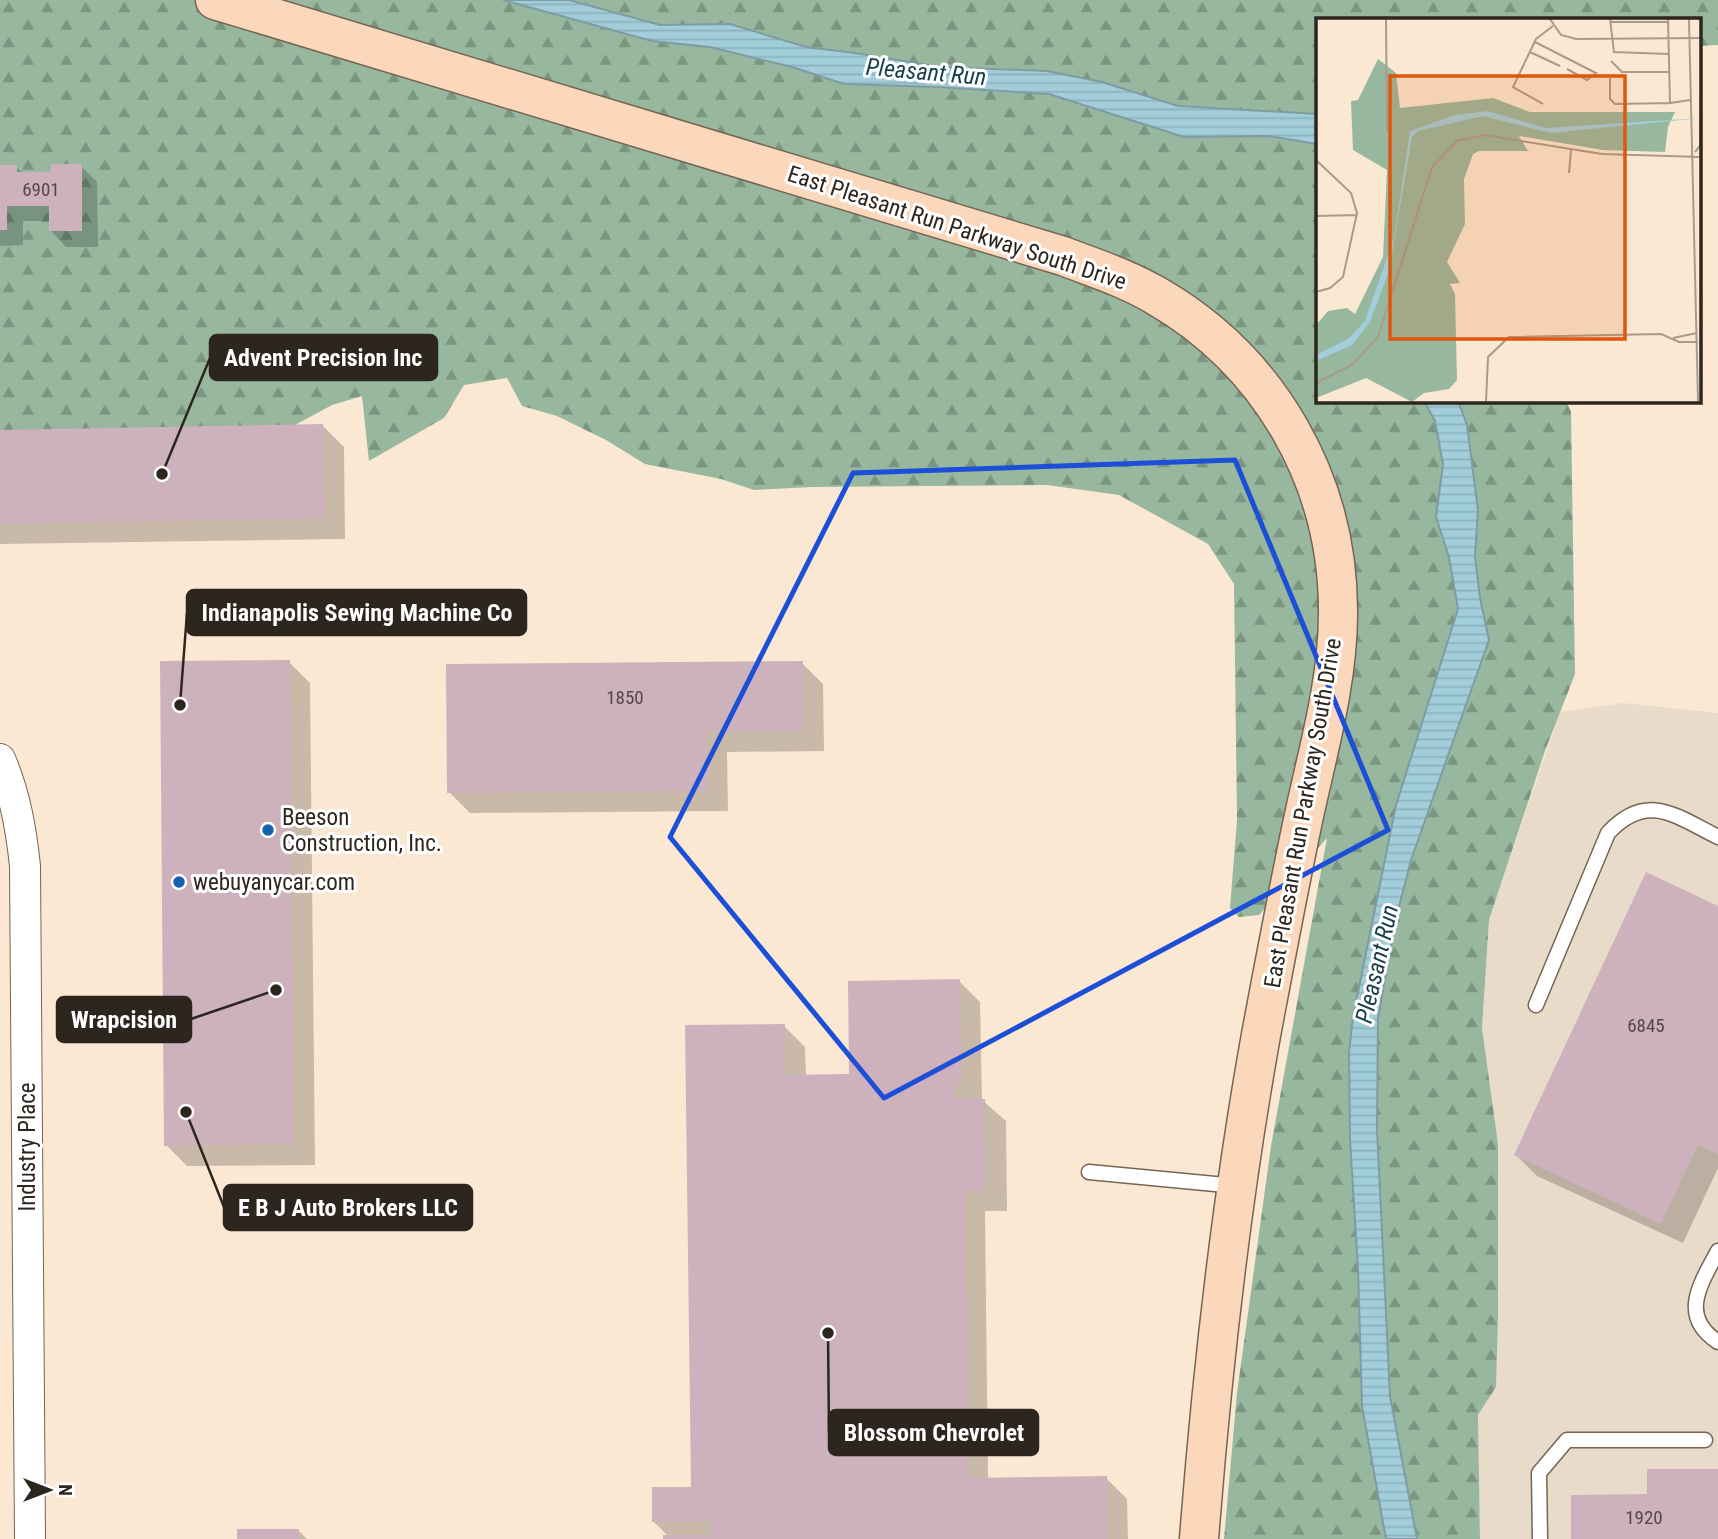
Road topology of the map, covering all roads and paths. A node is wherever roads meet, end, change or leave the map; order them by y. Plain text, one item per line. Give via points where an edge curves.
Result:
1 (215, 0) edge
2 (0, 759) edge
3 (1718, 836) edge
4 (1536, 1005) dead end
5 (1089, 1171) dead end
6 (1237, 1186) junction
7 (1718, 1251) edge
8 (1718, 1342) edge
9 (1705, 1440) dead end
10 (30, 1539) edge
11 (1199, 1539) edge
12 (1540, 1539) edge

1 - 6 street, East Pleasant Run Parkway South Drive via 1075,261 1166,301 1250,372 1277,406 1319,488 1333,547 1338,615 1325,720 1262,1031
2 - 10 street, Industry Place via 20,820 25,866
3 - 4 lane via 1670,813 1647,809 1622,818 1608,833
5 - 6 lane
6 - 11 street, East Pleasant Run Parkway South Drive
7 - 8 lane via 1697,1292 1696,1314 1706,1334
9 - 12 lane via 1567,1440 1539,1473

